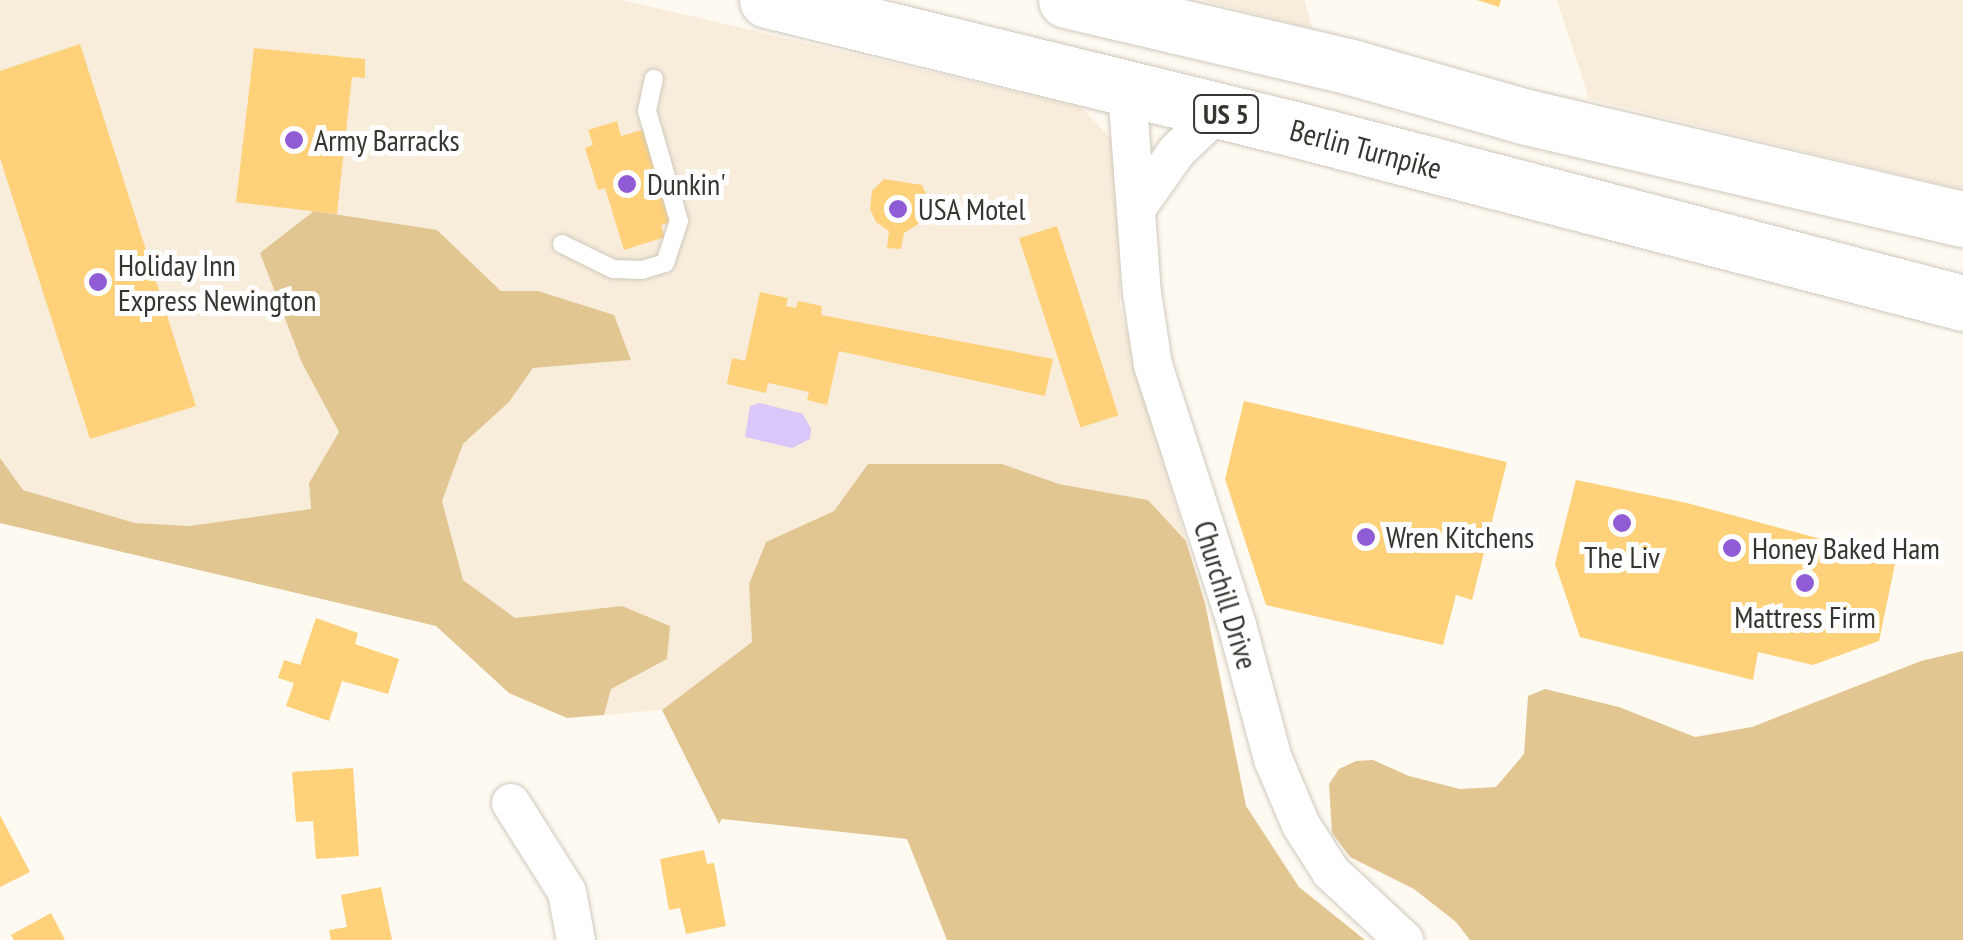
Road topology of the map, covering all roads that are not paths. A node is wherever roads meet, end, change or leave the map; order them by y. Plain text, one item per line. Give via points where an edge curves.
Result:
1 (768, 0) edge
2 (1066, 0) edge
3 (1351, 67) junction
4 (654, 79) dead end
5 (1127, 90) junction
6 (1218, 112) junction
7 (1298, 130) junction
8 (1136, 209) junction
9 (1963, 219) edge
10 (562, 244) dead end
11 (1963, 303) edge
12 (512, 802) dead end
13 (576, 940) edge
14 (1404, 940) edge

1 - 5 highway, Berlin Turnpike / US 5
2 - 3 highway, US 5
3 - 7 highway via 1310,88
3 - 9 highway, US 5 via 1527,117
4 - 10 lane via 646,111 679,221 665,263 614,270
5 - 6 highway, Berlin Turnpike / US 5
5 - 8 street, Churchill Drive
6 - 7 highway, Berlin Turnpike / US 5
6 - 8 street via 1177,151
7 - 11 highway, Berlin Turnpike / US 5
8 - 14 street, Churchill Drive via 1153,365 1273,759 1301,825 1331,872
12 - 13 street via 567,892

